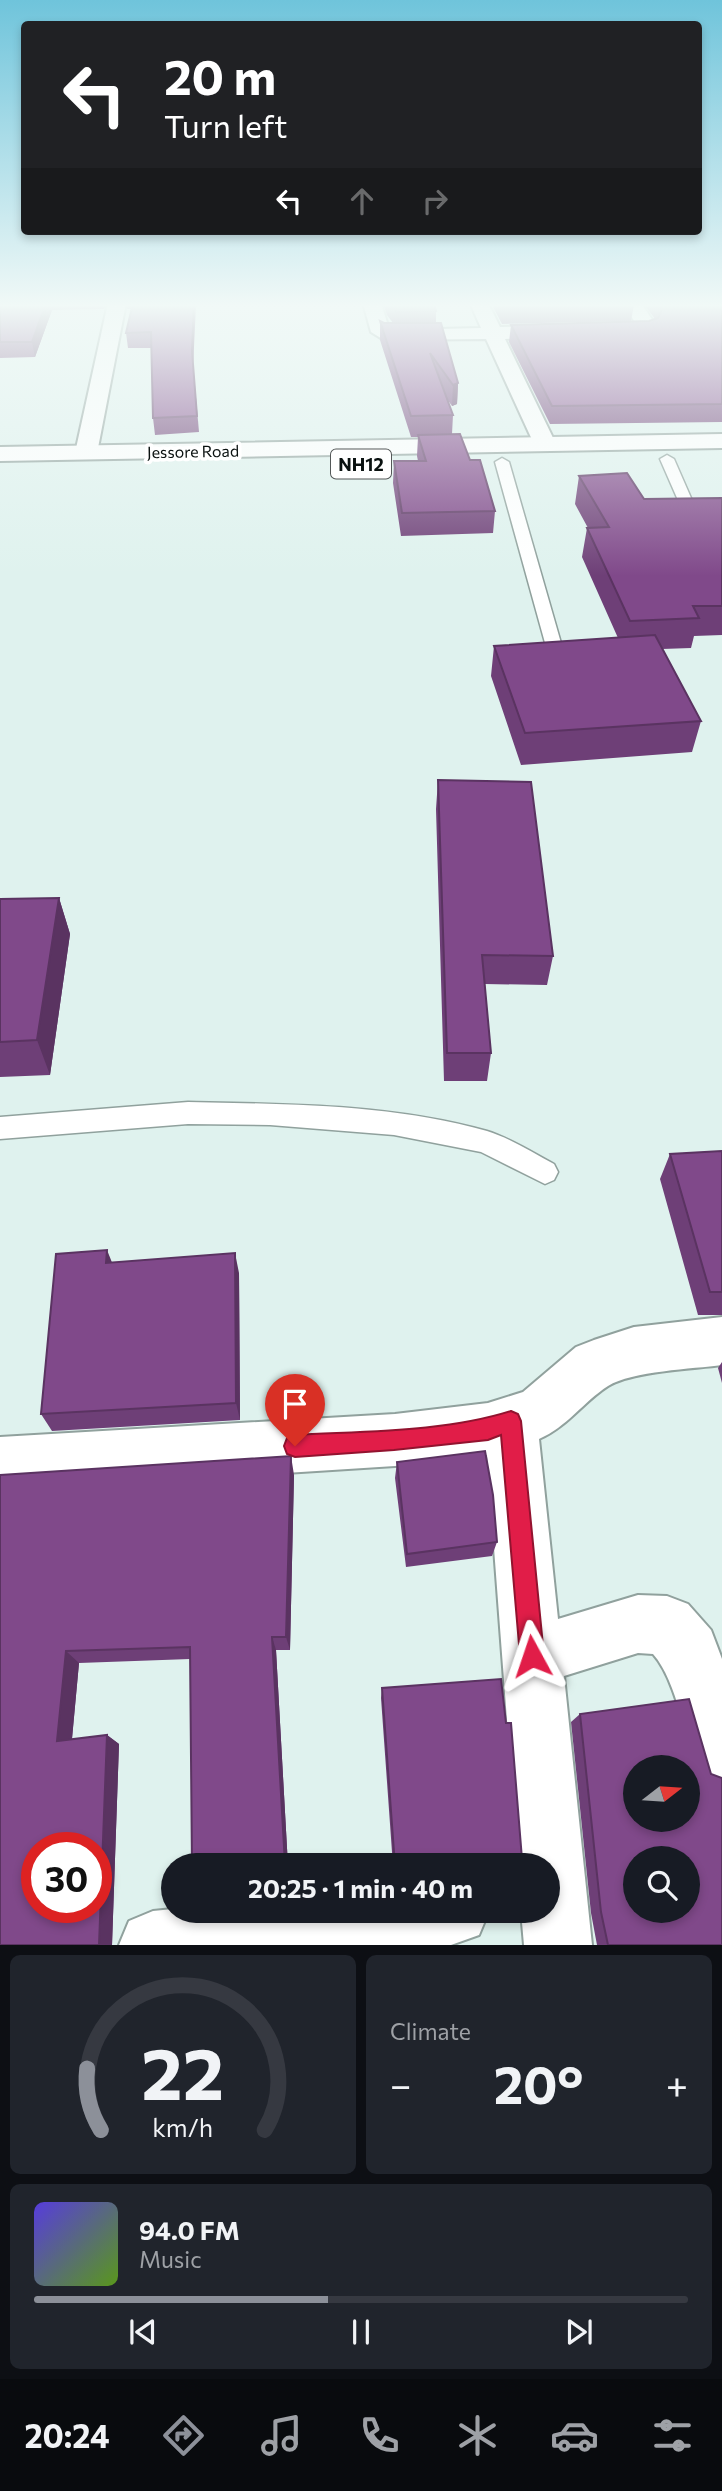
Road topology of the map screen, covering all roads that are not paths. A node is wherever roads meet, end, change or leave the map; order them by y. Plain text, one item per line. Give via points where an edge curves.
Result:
1 (98, 394) edge
2 (521, 394) edge
3 (722, 441) edge
4 (545, 444) junction
5 (86, 453) junction
6 (0, 454) edge
7 (722, 457) edge
8 (667, 459) junction
9 (502, 462) junction
10 (0, 470) edge
11 (688, 507) edge
12 (555, 650) edge
13 (0, 1128) edge
14 (545, 1172) dead end
15 (722, 1341) edge
16 (511, 1421) junction
17 (0, 1464) edge
18 (532, 1656) junction
19 (722, 1757) edge
20 (548, 1853) edge
21 (348, 1923) edge
22 (153, 1945) edge

1 - 5 main road
2 - 4 main road
3 - 4 main road, Jessore Road / NH12
4 - 5 main road, Jessore Road / NH12
5 - 6 main road, Jessore Road / NH12
7 - 8 main road, Jessore Road / NH12
8 - 9 main road, Jessore Road / NH12
8 - 11 lane
9 - 10 main road, Jessore Road / NH12
9 - 12 lane
13 - 14 lane via 188,1113 394,1124 486,1142
15 - 16 main road via 634,1352 594,1365 538,1413
16 - 17 main road via 488,1429 394,1440
16 - 18 main road
18 - 19 main road via 638,1624 667,1625 690,1651
18 - 20 main road
21 - 22 main road

